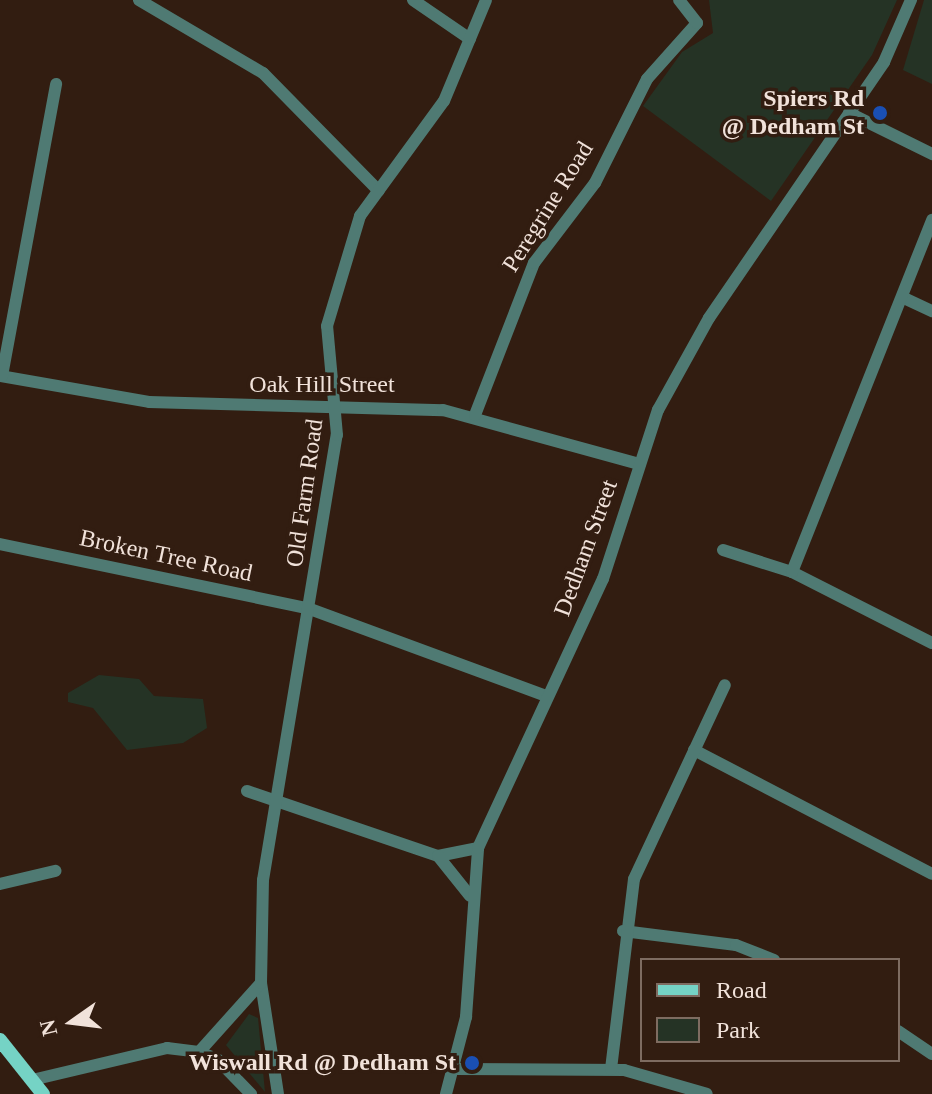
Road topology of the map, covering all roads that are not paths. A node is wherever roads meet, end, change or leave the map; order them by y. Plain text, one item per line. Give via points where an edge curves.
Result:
1 (139, 0) edge
2 (413, 0) edge
3 (486, 0) edge
4 (679, 0) edge
5 (911, 0) edge
6 (470, 39) junction
7 (56, 84) dead end
8 (849, 113) junction
9 (932, 154) edge
10 (379, 191) junction
11 (932, 220) edge
12 (906, 299) junction
13 (932, 311) edge
14 (1, 376) edge
15 (339, 406) junction
16 (475, 415) junction
17 (639, 464) junction
18 (0, 544) edge
19 (723, 550) dead end
20 (792, 572) junction
21 (310, 609) junction
22 (932, 643) edge
23 (725, 685) dead end
24 (547, 696) junction
25 (694, 750) junction
26 (247, 791) dead end
27 (277, 801) junction
28 (478, 848) junction
29 (438, 856) junction
30 (55, 871) dead end
31 (932, 874) edge
32 (0, 884) edge
33 (470, 896) junction
34 (623, 931) junction
35 (769, 958) edge
36 (261, 983) junction
37 (900, 1032) edge
38 (0, 1040) edge
39 (199, 1052) junction
40 (932, 1054) edge
41 (455, 1069) junction
42 (611, 1069) junction
43 (32, 1080) junction
44 (43, 1094) edge
45 (251, 1094) edge
46 (278, 1094) edge
47 (446, 1094) edge
48 (707, 1094) edge

1 - 10 street via 263,73
2 - 6 street
3 - 6 street, Old Farm Road
4 - 16 street, Peregrine Road via 697,23 647,79 595,183 534,263
5 - 8 street, Dedham Street via 884,62
6 - 10 street, Old Farm Road via 444,101
7 - 14 street
8 - 9 street
8 - 17 street, Dedham Street via 700,332
10 - 15 street, Old Farm Road via 349,244 327,326
11 - 12 street
12 - 13 street
12 - 20 street
14 - 15 street, Oak Hill Street via 149,402
15 - 16 street, Oak Hill Street
15 - 21 street, Old Farm Road
16 - 17 street, Oak Hill Street
17 - 24 street, Dedham Street via 603,579
18 - 21 street, Broken Tree Road
19 - 20 street
20 - 22 street
21 - 24 street, Broken Tree Road
21 - 27 street, Old Farm Road
23 - 25 street
24 - 28 street, Dedham Street
25 - 31 street
25 - 34 street via 634,879
26 - 27 street
27 - 29 street
27 - 36 street, Old Farm Road via 263,880
28 - 29 street
28 - 33 street, Dedham Street
29 - 33 street
30 - 32 street
33 - 41 street, Dedham Street via 468,1006
34 - 35 street via 736,945
34 - 42 street
36 - 39 street
36 - 46 street, Old Farm Road
37 - 40 street
38 - 43 main road
39 - 43 street via 167,1048
39 - 45 street via 217,1059
41 - 42 street
41 - 47 street, Dedham Street
42 - 48 street via 670,1078
43 - 44 main road

